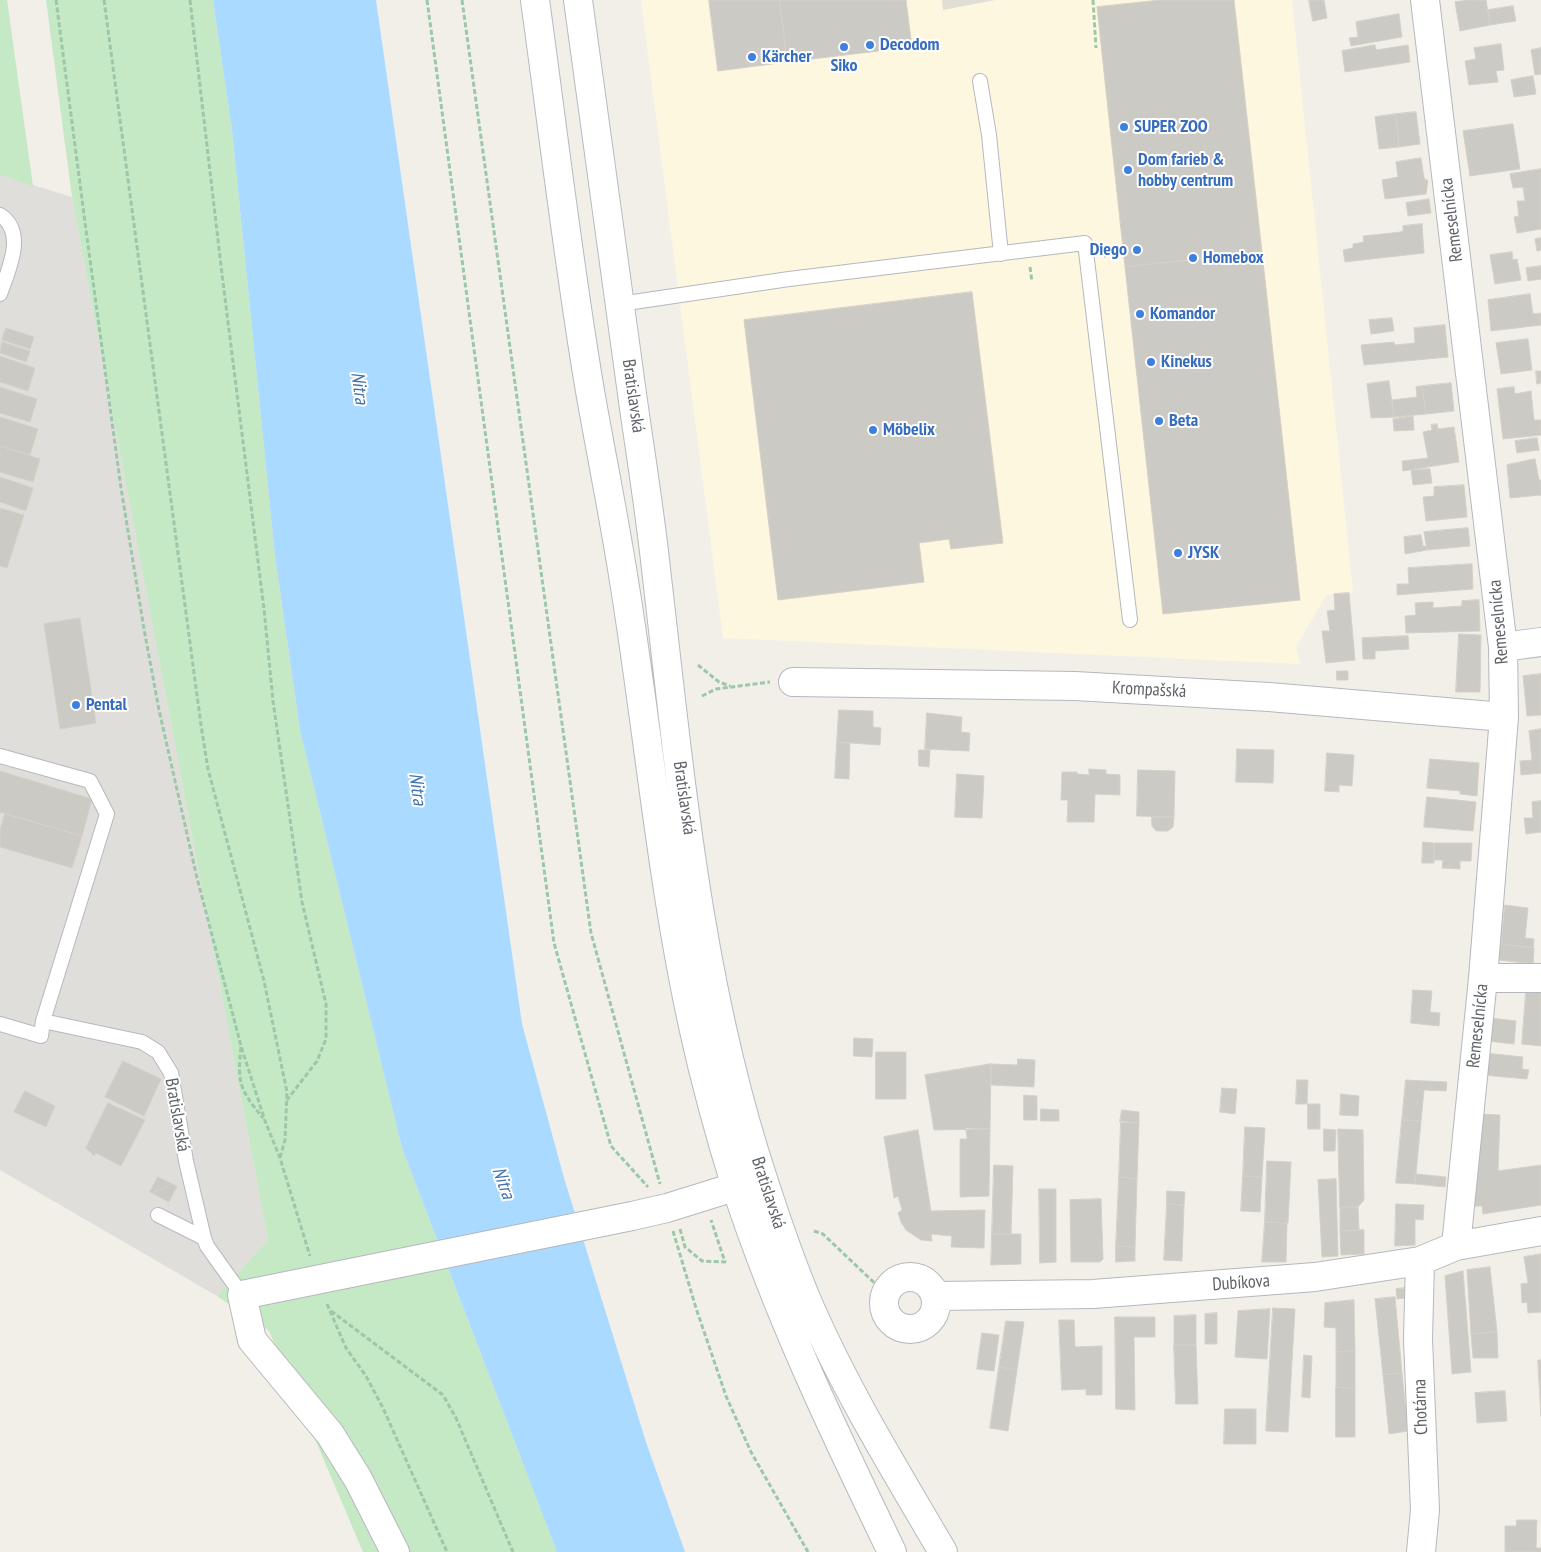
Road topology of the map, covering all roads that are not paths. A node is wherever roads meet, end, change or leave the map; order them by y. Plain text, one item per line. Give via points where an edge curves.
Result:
1 (535, 0) edge
2 (578, 0) edge
3 (1425, 0) edge
4 (980, 81) dead end
5 (0, 215) edge
6 (1001, 254) junction
7 (0, 294) edge
8 (620, 304) junction
9 (578, 311) junction
10 (1130, 620) dead end
11 (1541, 642) edge
12 (1503, 647) junction
13 (793, 682) dead end
14 (1504, 717) junction
15 (0, 756) edge
16 (1484, 978) junction
17 (1541, 978) edge
18 (43, 1022) junction
19 (0, 1024) edge
20 (762, 1178) junction
21 (736, 1187) junction
22 (158, 1215) dead end
23 (1541, 1231) edge
24 (204, 1238) junction
25 (1456, 1246) junction
26 (1420, 1261) junction
27 (242, 1295) junction
28 (936, 1296) junction
29 (395, 1552) edge
30 (892, 1552) edge
31 (943, 1552) edge
32 (1421, 1552) edge

1 - 9 street, Bratislavská
2 - 8 street, Bratislavská
3 - 12 street, Remeselnícka
4 - 6 lane
5 - 7 lane via 9,223 14,242
6 - 8 lane via 789,279
6 - 10 lane via 1085,243
8 - 9 street
8 - 20 street, Bratislavská via 701,918 739,1099
9 - 21 street, Bratislavská via 624,581 673,923 693,1027
11 - 12 street
12 - 14 street, Remeselnícka
13 - 14 street, Krompašská via 1075,686 1269,697
14 - 16 street, Remeselnícka
15 - 18 lane via 90,781 107,814
16 - 17 street
16 - 25 street, Remeselnícka
18 - 19 lane via 41,1036
18 - 24 lane, Bratislavská via 142,1042 158,1052 171,1073 186,1161
20 - 21 street
20 - 31 street, Bratislavská via 811,1310 850,1389
21 - 27 street via 632,1216
21 - 30 street, Bratislavská via 786,1323
22 - 24 lane
23 - 25 street, Dubíkova
24 - 27 lane, Bratislavská
25 - 26 street, Dubíkova
26 - 28 street, Dubíkova via 1315,1277 1093,1294
26 - 32 street, Chotárna via 1418,1339 1425,1510
27 - 29 street via 252,1340 330,1434 358,1479
28 - 28 street via 927,1282 912,1276 903,1277 885,1293 885,1310 896,1325 913,1329 922,1326 934,1314

